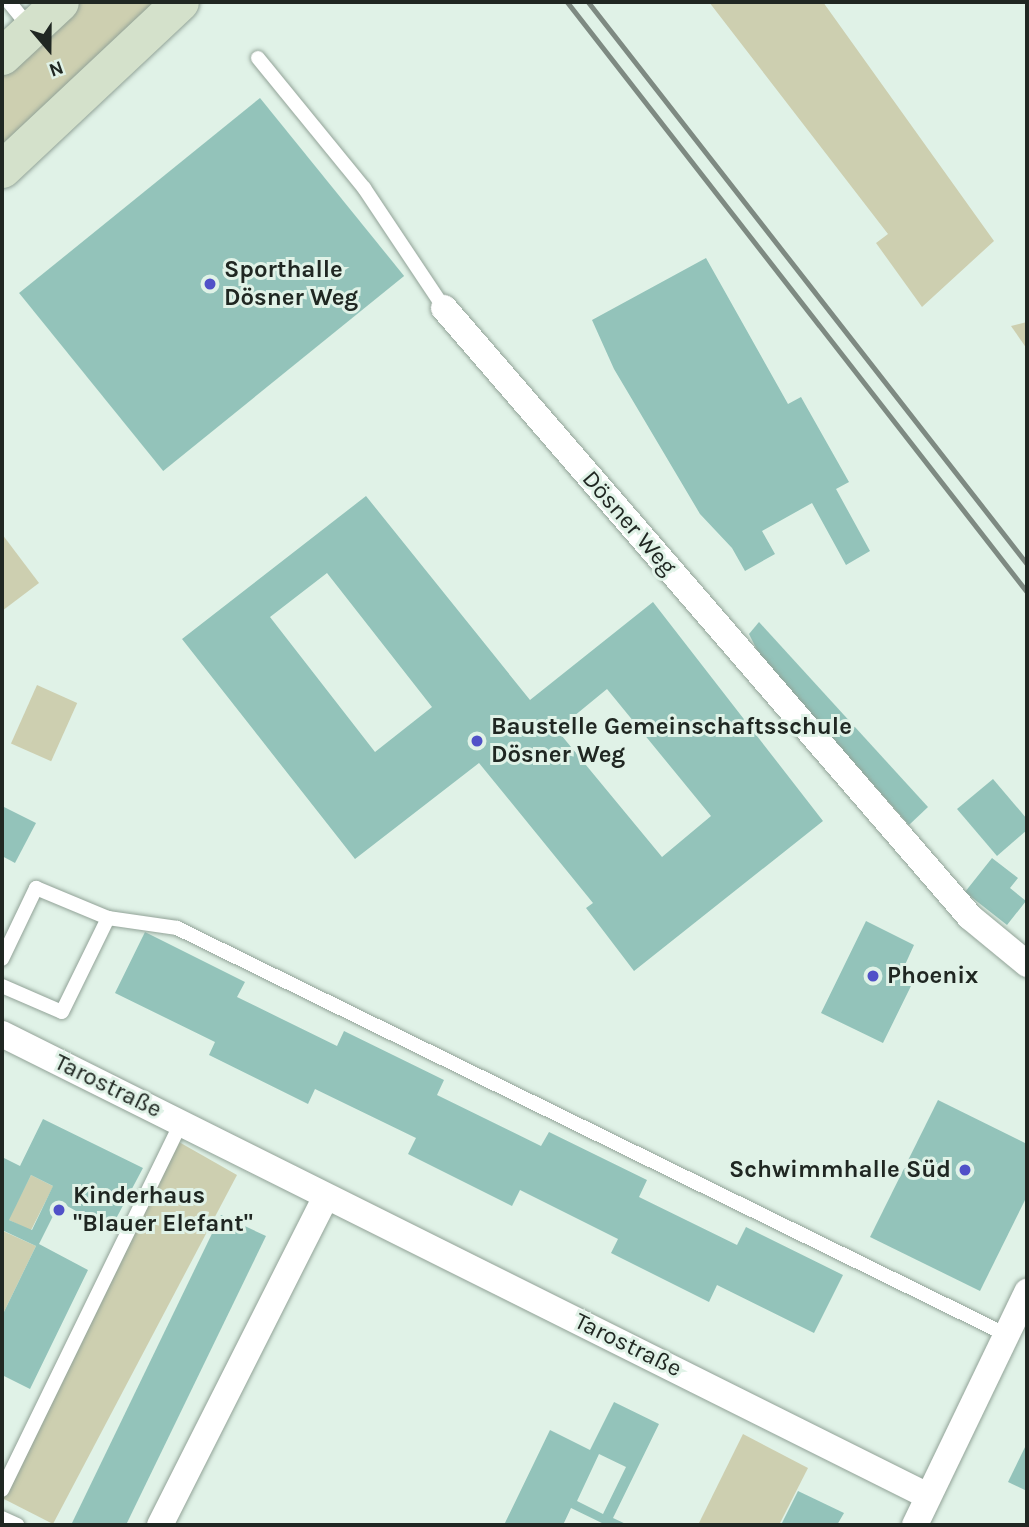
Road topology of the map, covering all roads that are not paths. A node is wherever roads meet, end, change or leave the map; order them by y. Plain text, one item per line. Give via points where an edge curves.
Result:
1 (60, 2) edge
2 (180, 2) edge
3 (20, 15) edge
4 (2, 56) edge
5 (258, 58) dead end
6 (2, 169) edge
7 (444, 308) joint
8 (108, 918) junction
9 (2, 959) edge
10 (1027, 964) edge
11 (2, 986) edge
12 (2, 1034) edge
13 (181, 1123) junction
14 (326, 1197) junction
15 (1027, 1292) edge
16 (1007, 1335) junction
17 (2, 1490) edge
18 (929, 1496) junction
19 (2, 1518) edge
20 (17, 1525) edge
21 (160, 1525) edge
22 (915, 1525) edge

1 - 3 main road
2 - 6 main road
3 - 4 main road
5 - 7 lane, Dösner Weg via 364,188
7 - 10 street, Dösner Weg via 970,917
8 - 9 lane via 36,888
8 - 11 lane via 62,1012
8 - 16 lane via 177,928
12 - 13 street, Tarostraße
13 - 14 street, Tarostraße
13 - 17 lane
14 - 18 street, Tarostraße
14 - 21 street
15 - 16 street
16 - 18 street
18 - 22 street
19 - 20 lane

